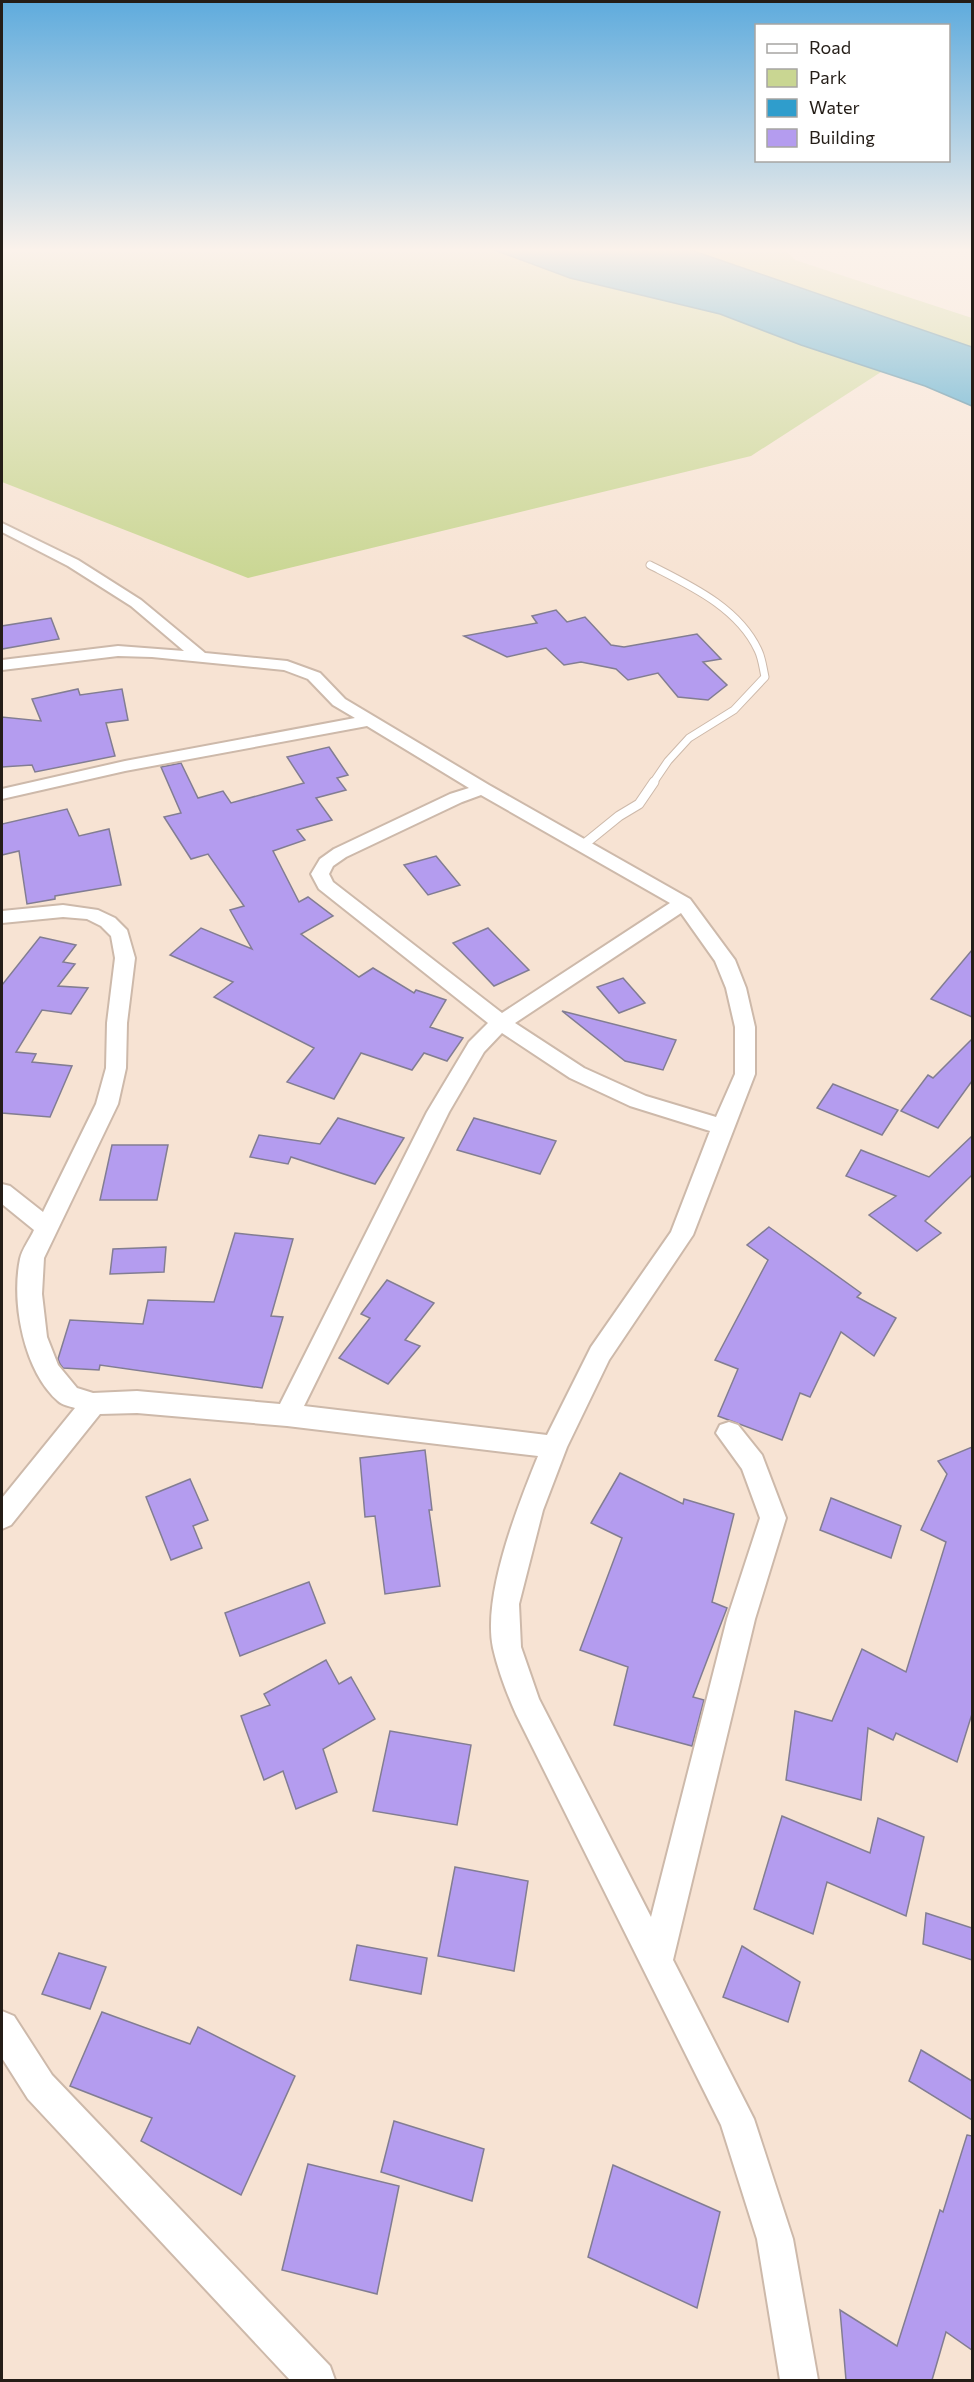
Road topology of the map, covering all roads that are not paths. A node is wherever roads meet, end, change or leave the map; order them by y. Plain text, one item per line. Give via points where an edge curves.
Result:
1 (2, 527) edge
2 (650, 565) dead end
3 (202, 658) junction
4 (2, 665) edge
5 (372, 720) junction
6 (483, 789) junction
7 (2, 794) edge
8 (582, 846) junction
9 (682, 903) junction
10 (2, 917) edge
11 (501, 1023) junction
12 (722, 1127) junction
13 (2, 1192) edge
14 (46, 1227) junction
15 (93, 1404) junction
16 (287, 1415) junction
17 (729, 1433) dead end
18 (554, 1447) junction
19 (2, 1517) edge
20 (657, 1960) junction
21 (2, 2028) edge
22 (316, 2380) edge
23 (799, 2380) edge

1 - 3 street via 73,563 136,603
2 - 8 lane via 706,594 742,628 758,651 765,677 734,710 688,738 639,804
3 - 4 street via 118,651
3 - 5 street via 287,666 314,676 339,702
5 - 6 street
5 - 7 street via 125,766
6 - 8 street
6 - 11 street via 340,853 326,863 320,874 326,885
8 - 9 street
9 - 11 street
9 - 12 street via 725,960 745,1027 746,1074
10 - 14 street via 63,911 91,914 108,922 120,934 124,958 116,1068 107,1104
11 - 12 street via 577,1073 638,1101
11 - 16 street via 476,1047 438,1112
12 - 18 street via 681,1234 600,1354
13 - 14 street
14 - 15 street via 32,1258 30,1294 35,1337 47,1370 68,1395
15 - 16 street via 137,1402
15 - 19 street
16 - 18 street
17 - 20 street via 753,1463 773,1518 741,1619
18 - 20 street via 530,1510 505,1604 507,1647 526,1704
20 - 23 street via 737,2119 776,2239
21 - 22 street via 40,2087

